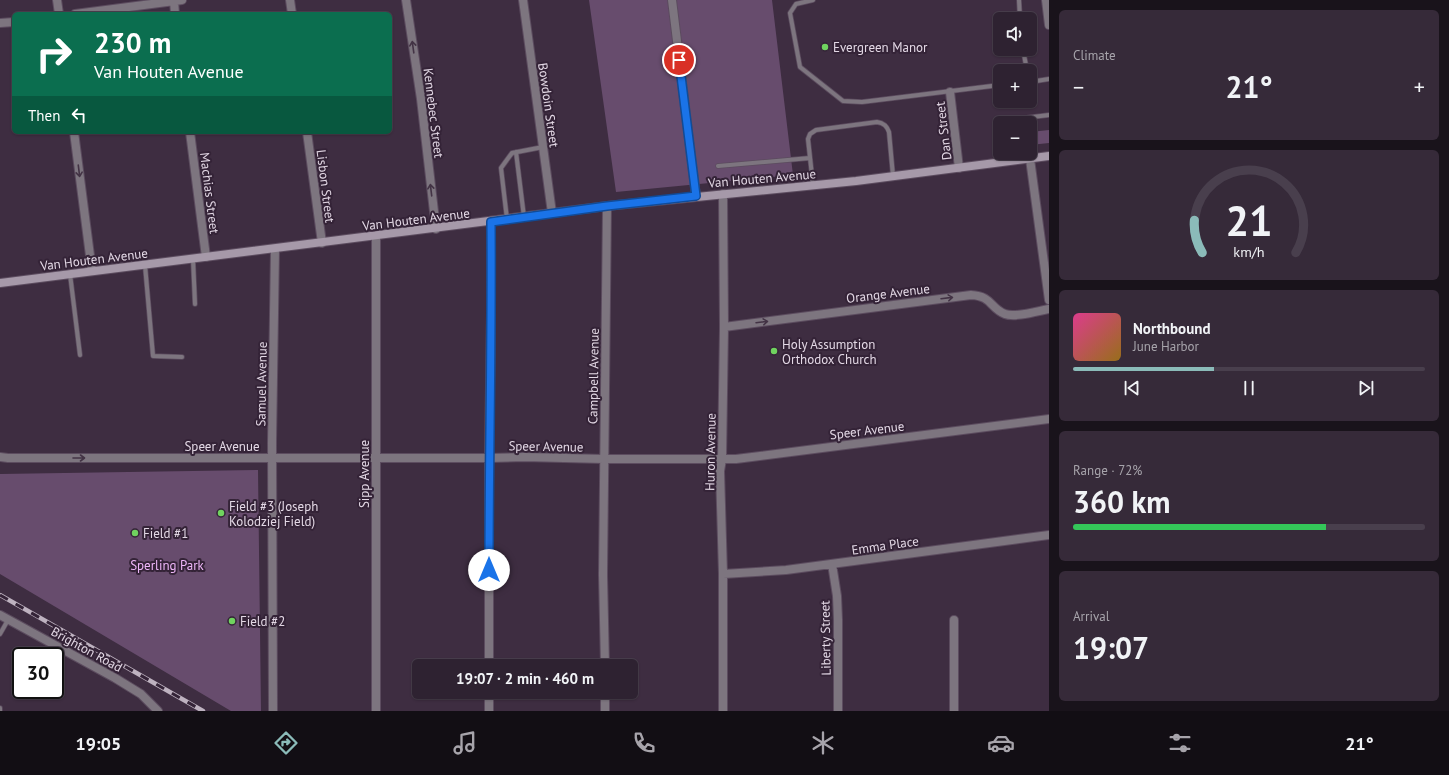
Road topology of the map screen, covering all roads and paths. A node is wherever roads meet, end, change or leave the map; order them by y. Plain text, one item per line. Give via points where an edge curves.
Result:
1 (57, 0) edge
2 (178, 0) edge
3 (290, 0) edge
4 (406, 0) edge
5 (523, 0) edge
6 (672, 0) edge
7 (813, 0) edge
8 (1019, 0) edge
9 (1046, 0) edge
10 (59, 12) edge
11 (90, 12) edge
12 (175, 12) edge
13 (292, 12) edge
14 (1020, 12) edge
15 (12, 22) edge
16 (0, 24) edge
17 (1049, 25) edge
18 (1049, 79) edge
19 (1037, 81) edge
20 (993, 87) edge
21 (950, 92) junction
22 (1049, 115) edge
23 (1037, 116) edge
24 (74, 134) edge
25 (190, 134) edge
26 (308, 134) edge
27 (543, 148) junction
28 (516, 152) junction
29 (1049, 156) edge
30 (1037, 157) edge
31 (810, 158) junction
32 (1016, 160) edge
33 (1030, 160) edge
34 (718, 166) dead end
35 (959, 168) junction
36 (893, 176) junction
37 (813, 186) junction
38 (723, 194) junction
39 (696, 196) junction
40 (607, 206) junction
41 (552, 213) junction
42 (524, 217) junction
43 (508, 219) junction
44 (491, 222) junction
45 (436, 229) junction
46 (376, 236) junction
47 (322, 243) junction
48 (275, 249) junction
49 (206, 257) junction
50 (192, 259) junction
51 (145, 265) junction
52 (92, 271) junction
53 (70, 274) junction
54 (0, 283) edge
55 (1049, 300) edge
56 (195, 304) dead end
57 (1049, 309) edge
58 (724, 327) junction
59 (80, 356) dead end
60 (182, 356) dead end
61 (1049, 419) edge
62 (0, 457) edge
63 (272, 458) junction
64 (376, 458) junction
65 (489, 458) junction
66 (604, 459) junction
67 (722, 459) junction
68 (1049, 535) edge
69 (832, 564) junction
70 (723, 574) junction
71 (0, 615) edge
72 (8, 619) junction
73 (954, 620) dead end
74 (0, 634) edge
75 (489, 659) edge
76 (605, 659) edge
77 (489, 699) edge
78 (605, 699) edge
79 (158, 711) edge
80 (273, 711) edge
81 (376, 711) edge
82 (489, 711) edge
83 (605, 711) edge
84 (723, 711) edge
85 (838, 711) edge
86 (954, 711) edge

1 - 10 street
2 - 11 street
2 - 12 street
3 - 13 street
45 -> 4 street, Kennebec Street via 421,99
5 - 27 street, Bowdoin Street
6 - 39 street
7 - 21 lane via 796,4 790,13 800,67 843,101 862,102
8 - 14 lane
9 - 17 street
15 - 16 street
18 - 19 lane
20 - 21 lane
21 - 35 street, Dan Street
22 - 23 lane
24 -> 52 street
25 - 49 street, Machias Street
26 - 47 street, Lisbon Street
27 - 28 lane
27 - 41 street, Bowdoin Street
28 - 42 lane
28 - 43 lane via 512,153 501,168
29 - 30 main road, Van Houten Avenue
31 - 34 lane
31 - 36 lane via 808,139 816,130 882,122 889,132
31 - 37 lane
32 - 35 main road, Van Houten Avenue
33 - 55 street
35 - 36 main road, Van Houten Avenue
36 - 37 main road, Van Houten Avenue
37 - 38 main road, Van Houten Avenue
38 - 39 main road, Van Houten Avenue
38 - 58 street, Huron Avenue
39 - 40 main road, Van Houten Avenue
40 - 41 main road, Van Houten Avenue
40 - 66 street, Campbell Avenue
41 - 42 main road, Van Houten Avenue
42 - 43 main road, Van Houten Avenue
43 - 44 main road, Van Houten Avenue
44 - 45 main road, Van Houten Avenue
44 - 65 street
45 - 46 main road, Van Houten Avenue
46 - 47 main road, Van Houten Avenue
46 - 64 street, Sipp Avenue
47 - 48 main road, Van Houten Avenue
48 - 49 main road, Van Houten Avenue
48 - 63 street, Samuel Avenue
49 - 50 main road, Van Houten Avenue
50 - 51 main road, Van Houten Avenue
50 - 56 lane
51 - 52 main road, Van Houten Avenue
51 - 60 lane via 153,356
52 - 53 main road, Van Houten Avenue
53 - 54 main road, Van Houten Avenue
53 - 59 lane
58 -> 57 street, Orange Avenue via 971,294 984,297 1006,315 1014,316
58 - 67 street, Huron Avenue
61 - 67 street, Speer Avenue via 736,460
62 -> 63 street, Speer Avenue
63 - 64 street, Speer Avenue
63 - 80 street, Samuel Avenue
64 - 65 street, Speer Avenue
64 - 81 street, Sipp Avenue
65 - 66 street, Speer Avenue
65 - 75 street
66 - 67 street, Speer Avenue
66 - 76 street, Campbell Avenue
67 - 70 street, Huron Avenue via 720,471
68 - 69 street, Emma Place
69 - 70 street, Emma Place
69 - 85 street, Liberty Street via 838,620
70 - 84 street, Huron Avenue
71 - 72 street, Brighton Road
72 - 74 lane
72 - 79 street, Brighton Road via 135,690
73 - 86 street
77 - 82 street
78 - 83 street

